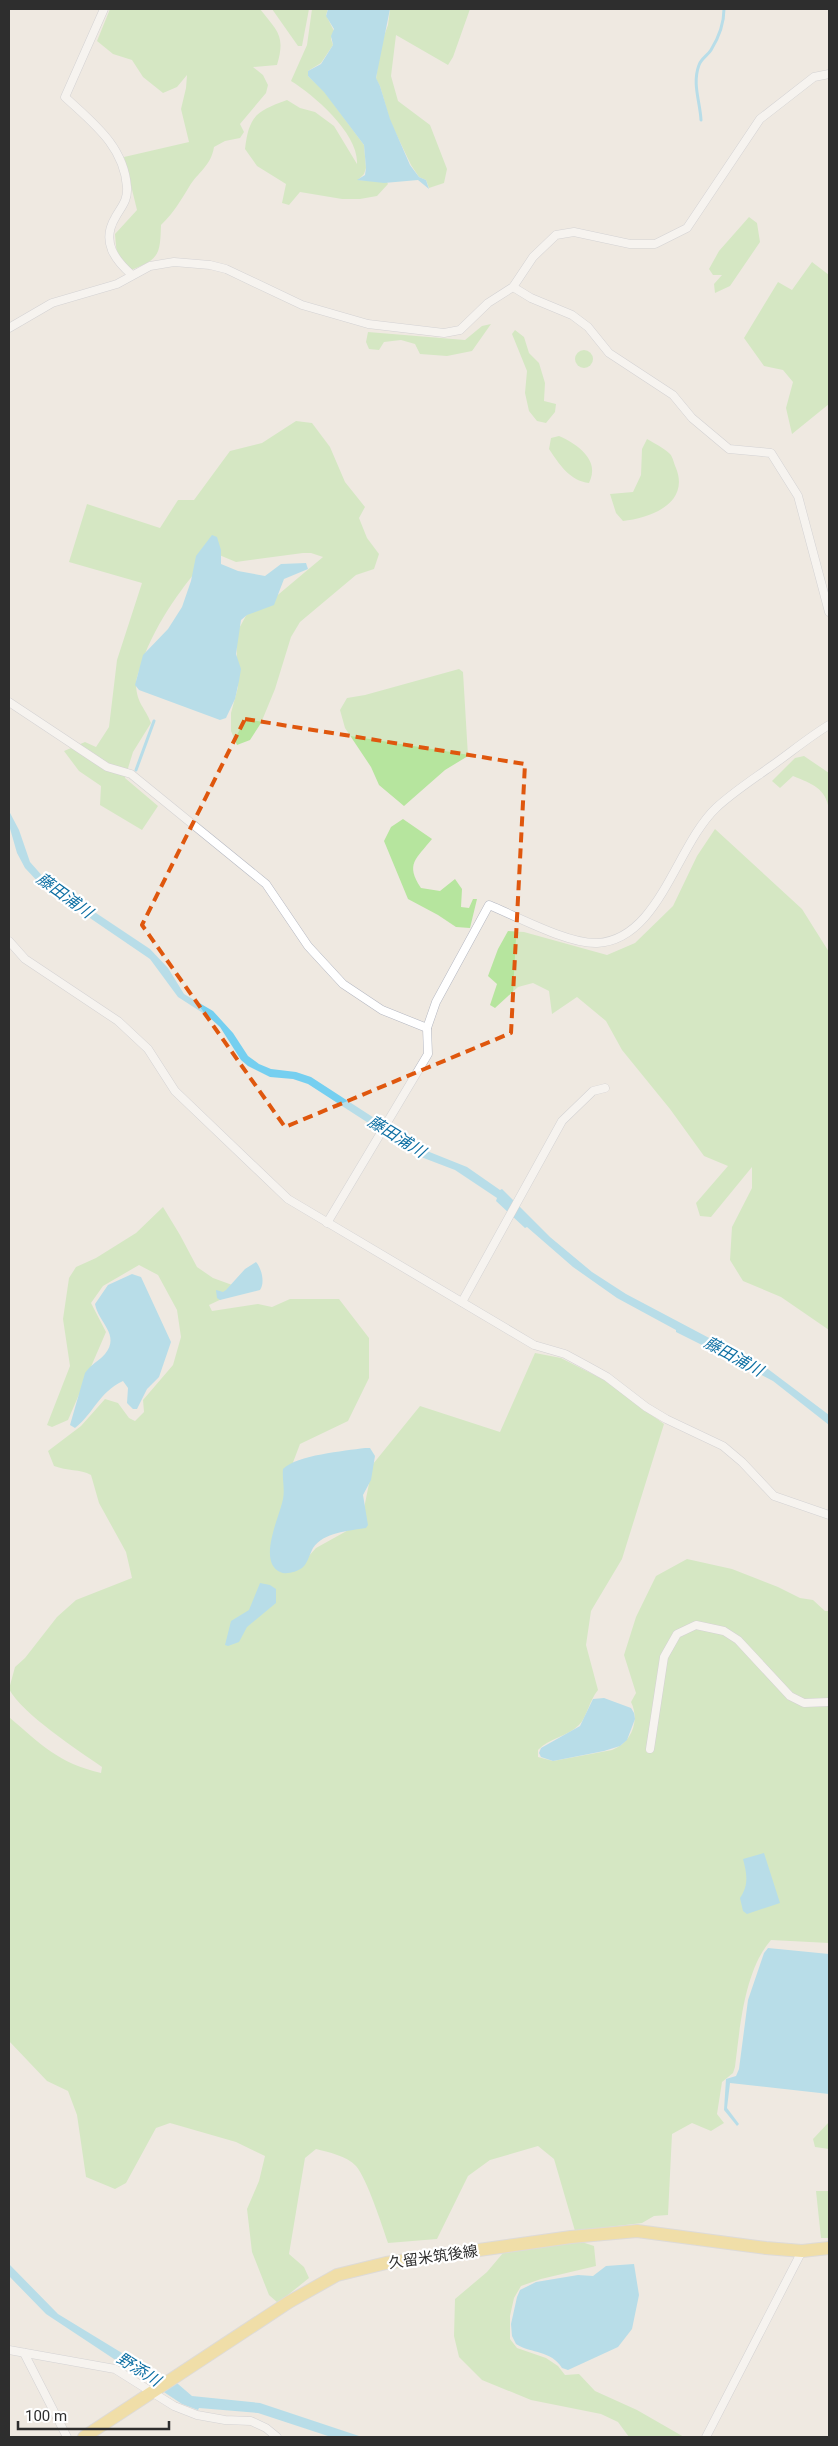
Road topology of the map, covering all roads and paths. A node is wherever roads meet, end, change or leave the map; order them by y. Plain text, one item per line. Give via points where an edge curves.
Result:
1 (104, 9) edge
2 (829, 74) edge
3 (132, 275) junction
4 (514, 288) junction
5 (9, 328) edge
6 (829, 612) edge
7 (9, 702) edge
8 (829, 725) edge
9 (9, 941) edge
10 (427, 1028) junction
11 (605, 1088) dead end
12 (328, 1223) junction
13 (462, 1302) junction
14 (829, 1515) edge
15 (829, 1702) edge
16 (650, 1749) dead end
17 (829, 2248) edge
18 (802, 2251) junction
19 (9, 2350) edge
20 (24, 2353) junction
21 (154, 2393) junction
22 (67, 2437) edge
23 (84, 2437) edge
24 (277, 2437) edge
25 (706, 2437) edge

1 - 3 street via 65,97 102,131 122,165 127,187 126,201 114,220 109,244 114,256
2 - 4 street via 814,77 760,119 687,228 677,235 656,244 630,244 574,232 556,235 533,257
3 - 4 street via 150,266 174,262 210,265 302,305 368,324 444,333 460,330 488,303
3 - 5 street via 117,284 52,303
4 - 6 street via 572,315 588,327 609,353 673,395 692,418 729,449 772,453 798,496
7 - 10 street via 107,767 131,774 266,884 308,946 343,984 382,1010
8 - 10 street via 715,808 690,841 648,914 616,939 596,943 565,937 489,905 436,1002
9 - 12 street via 26,959 118,1021 148,1049 175,1091 220,1136 288,1199
10 - 12 street via 428,1054
11 - 13 street via 593,1091 562,1121
12 - 13 street
13 - 14 street via 534,1345 565,1354 589,1367 666,1419 723,1446 774,1496
15 - 16 street via 804,1703 790,1696 738,1640 724,1631 696,1625 677,1634 664,1657
17 - 18 main road, 久留米筑後線
18 - 21 main road, 久留米筑後線 via 637,2231 386,2263 337,2275 323,2282
18 - 25 street
19 - 20 street
20 - 21 street via 115,2369
20 - 22 street
21 - 23 main road, 久留米筑後線
21 - 24 street via 174,2406 198,2415 251,2421

